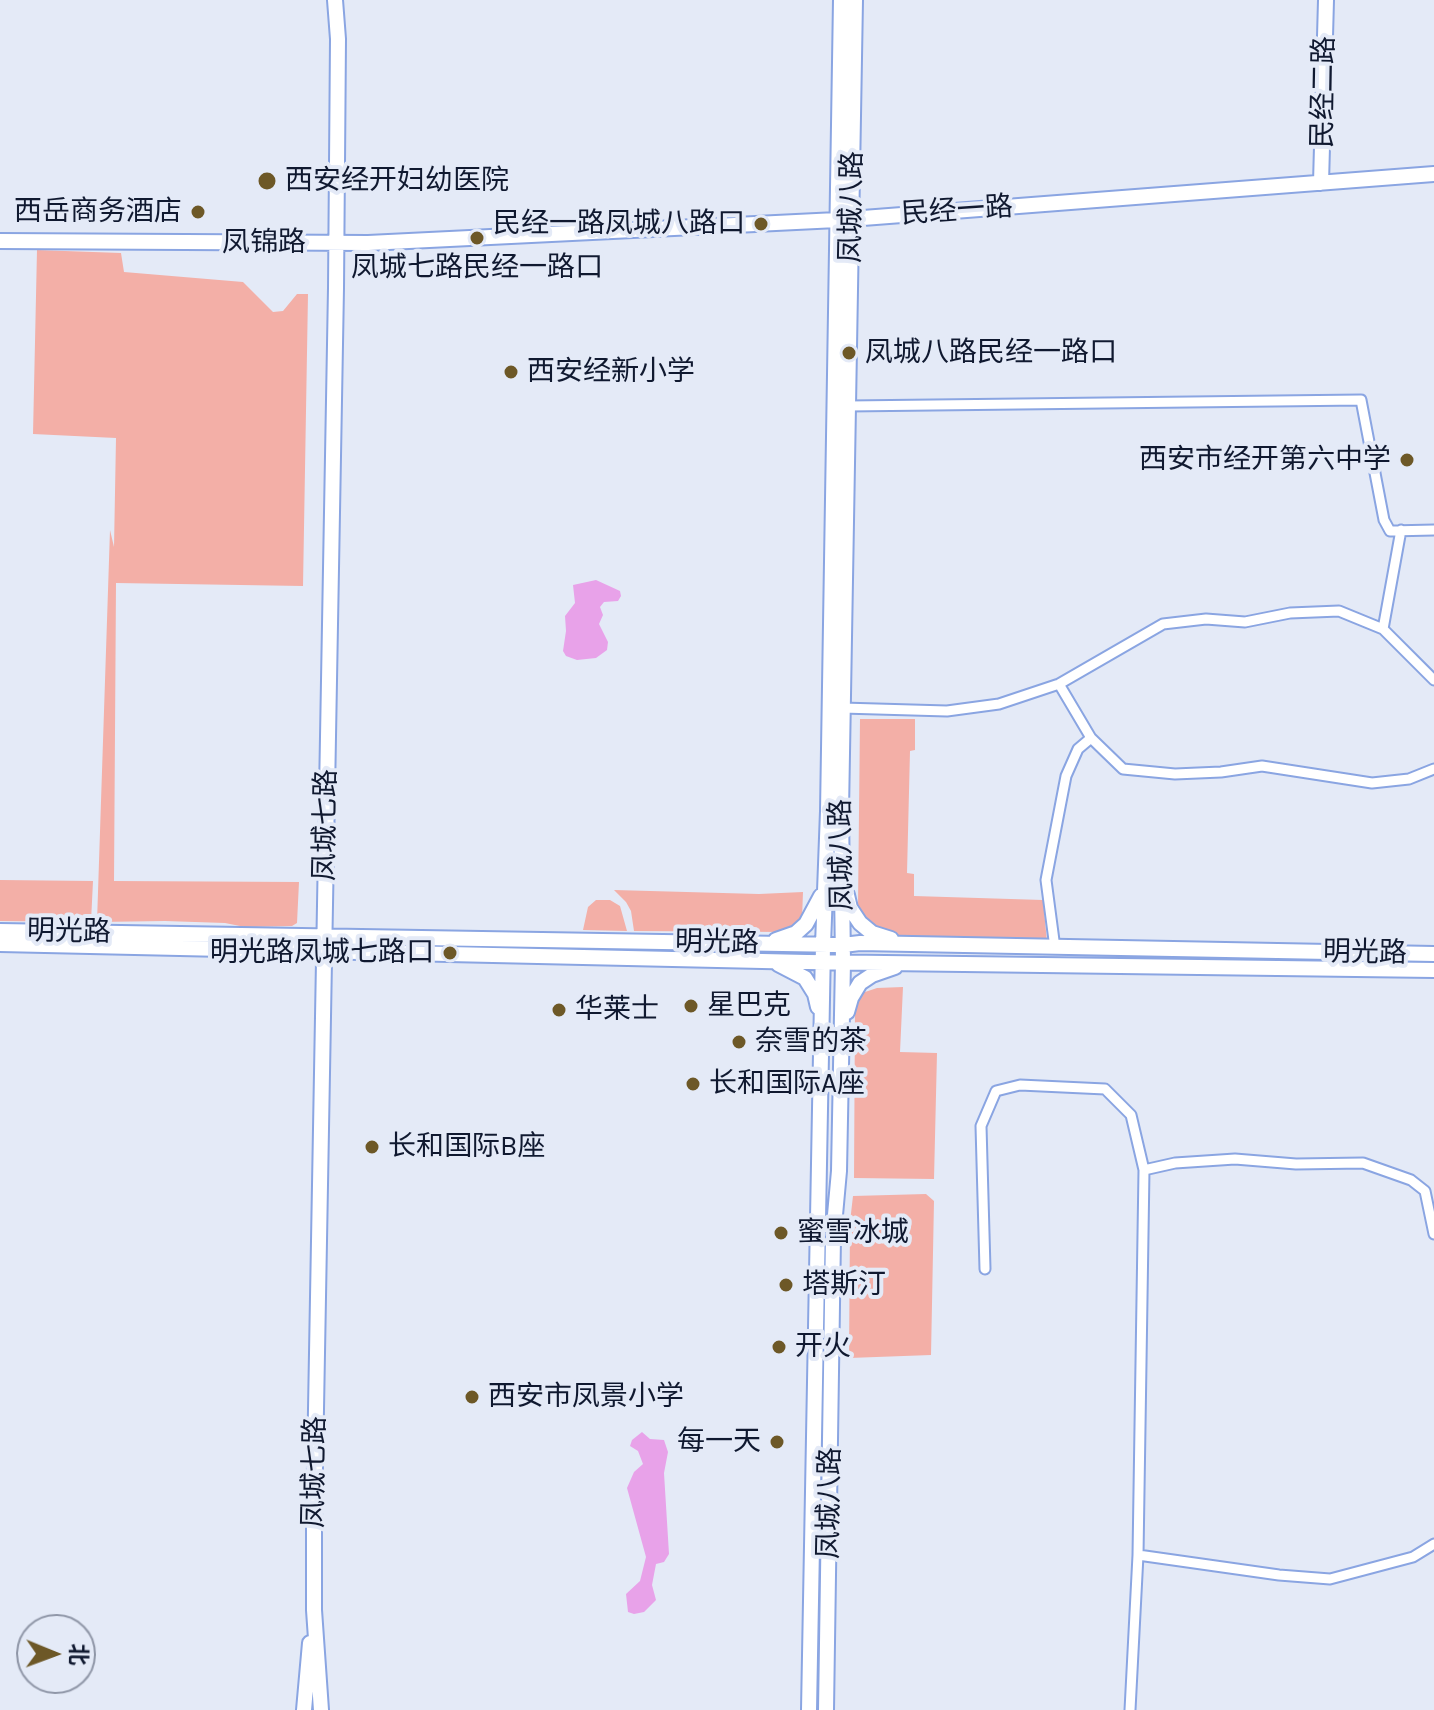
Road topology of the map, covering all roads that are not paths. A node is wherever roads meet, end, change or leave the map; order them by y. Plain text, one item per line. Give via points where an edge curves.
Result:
1 (335, 0) edge
2 (343, 0) edge
3 (841, 0) edge
4 (855, 0) edge
5 (1326, 0) edge
6 (338, 39) junction
7 (1434, 174) edge
8 (1321, 183) junction
9 (844, 219) junction
10 (0, 241) edge
11 (336, 243) junction
12 (848, 406) junction
13 (1401, 530) junction
14 (1434, 530) edge
15 (1383, 629) junction
16 (1434, 680) edge
17 (1059, 684) junction
18 (842, 708) junction
19 (1091, 738) junction
20 (1434, 769) edge
21 (826, 876) junction
22 (842, 876) junction
23 (0, 931) edge
24 (324, 943) junction
25 (0, 944) edge
26 (762, 944) junction
27 (911, 944) junction
28 (823, 945) junction
29 (843, 945) junction
30 (1055, 948) junction
31 (1434, 954) edge
32 (762, 961) junction
33 (823, 962) junction
34 (843, 962) junction
35 (911, 963) junction
36 (1434, 970) edge
37 (842, 1036) junction
38 (822, 1037) junction
39 (1144, 1170) junction
40 (1434, 1234) edge
41 (985, 1269) dead end
42 (1434, 1544) edge
43 (1138, 1555) junction
44 (314, 1610) junction
45 (304, 1710) edge
46 (321, 1710) edge
47 (809, 1710) edge
48 (826, 1710) edge
49 (1130, 1710) edge

1 - 6 main road, 凤城七路
2 - 6 main road, 凤城七路
3 - 9 main road, 凤城八路
4 - 9 main road, 凤城八路
5 - 8 main road, 民经二路
6 - 11 main road, 凤城七路
7 - 8 main road, 民经一路
8 - 9 main road, 民经一路
9 - 11 main road, 民经一路
9 - 12 main road, 凤城八路
9 - 21 main road, 凤城八路
10 - 11 main road, 凤锦路
11 - 24 main road, 凤城七路
12 - 13 street via 1361,400 1384,520 1390,531
12 - 18 main road, 凤城八路
13 - 14 street
13 - 15 street
15 - 16 street
15 - 17 street via 1339,611 1245,622 1163,624
17 - 18 street via 999,704 947,711
17 - 19 street
18 - 22 main road, 凤城八路
19 - 20 street via 1123,769 1175,774 1262,766 1372,783 1409,779
19 - 30 street via 1078,749 1066,776 1046,880
21 - 26 main road via 806,924 784,939
21 - 28 main road, 凤城八路
22 - 27 main road via 860,923 872,933
22 - 29 main road, 凤城八路
23 - 24 main road, 明光路
24 - 25 main road, 明光路
24 - 26 main road, 明光路
24 - 32 main road, 明光路
24 - 44 main road, 凤城七路
26 - 28 main road, 明光路
27 - 29 main road, 明光路
27 - 30 main road, 明光路
28 - 29 main road, 明光路
28 - 33 main road, 凤城八路
29 - 34 main road, 凤城八路
30 - 31 main road, 明光路
32 - 33 main road, 明光路
32 - 38 main road via 788,967 811,985
33 - 34 main road, 明光路
33 - 38 main road, 凤城八路
34 - 35 main road, 明光路
34 - 37 main road, 凤城八路
35 - 36 main road, 明光路
35 - 37 main road via 860,983
37 - 48 main road, 凤城八路 via 833,1237
38 - 47 main road, 凤城八路
39 - 40 street via 1235,1159 1363,1163 1411,1180 1425,1191
39 - 41 street via 1131,1115 1105,1089 1020,1085 996,1091 981,1126
39 - 43 street
42 - 43 street via 1413,1557 1330,1579
43 - 49 street
44 - 45 main road, 凤城七路
44 - 46 main road, 凤城七路

